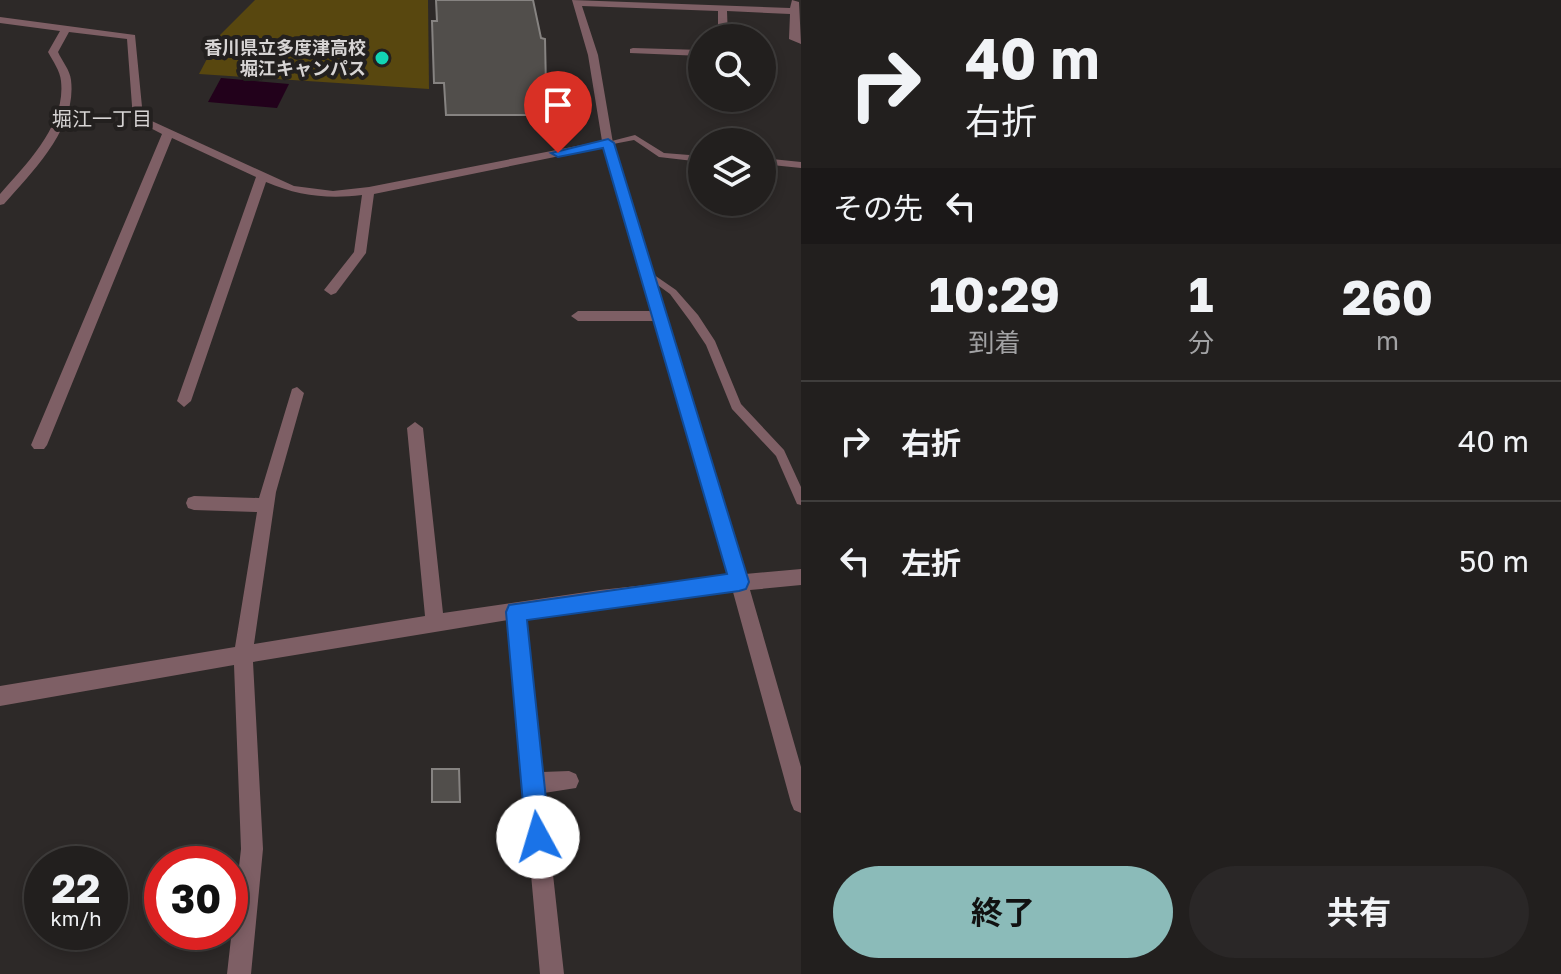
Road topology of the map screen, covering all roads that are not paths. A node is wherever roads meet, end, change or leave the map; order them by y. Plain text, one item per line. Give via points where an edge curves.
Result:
1 (577, 2) edge
2 (621, 2) edge
3 (696, 3) edge
4 (722, 7) junction
5 (796, 7) edge
6 (3, 23) edge
7 (723, 24) edge
8 (66, 29) junction
9 (801, 41) edge
10 (633, 51) dead end
11 (688, 53) edge
12 (168, 134) junction
13 (608, 143) junction
14 (688, 158) edge
15 (776, 162) edge
16 (801, 165) edge
17 (262, 176) junction
18 (369, 191) junction
19 (0, 201) edge
20 (647, 273) junction
21 (331, 290) dead end
22 (578, 316) dead end
23 (660, 316) junction
24 (297, 393) dead end
25 (184, 401) dead end
26 (415, 428) dead end
27 (39, 445) dead end
28 (801, 500) edge
29 (194, 503) dead end
30 (265, 505) junction
31 (801, 577) edge
32 (739, 582) junction
33 (516, 612) junction
34 (435, 623) junction
35 (243, 656) junction
36 (0, 696) edge
37 (569, 781) dead end
38 (533, 783) junction
39 (801, 803) edge
40 (239, 974) edge
41 (552, 974) edge

1 - 2 street
1 - 13 street via 593,55
2 - 3 street
3 - 4 street
4 - 5 street
4 - 7 street
5 - 9 street via 794,39
6 - 8 street
8 - 12 street via 132,37 138,119
8 - 19 street via 53,52 66,79 56,129
10 - 11 street
12 - 17 street
12 - 27 street
13 - 14 lane via 635,137 662,155
13 - 18 street
13 - 20 street
15 - 16 lane
17 - 18 street via 312,194
17 - 25 street
18 - 21 street via 360,253
20 - 23 street
20 - 28 lane via 673,292 694,318 711,344 736,406 780,453
22 - 23 street
23 - 32 street
24 - 30 street
26 - 34 street
29 - 30 street
30 - 35 street
31 - 32 street
32 - 33 street
32 - 39 street
33 - 34 street
33 - 38 street
34 - 35 street
35 - 36 street
35 - 40 street via 252,849
37 - 38 street
38 - 41 street

